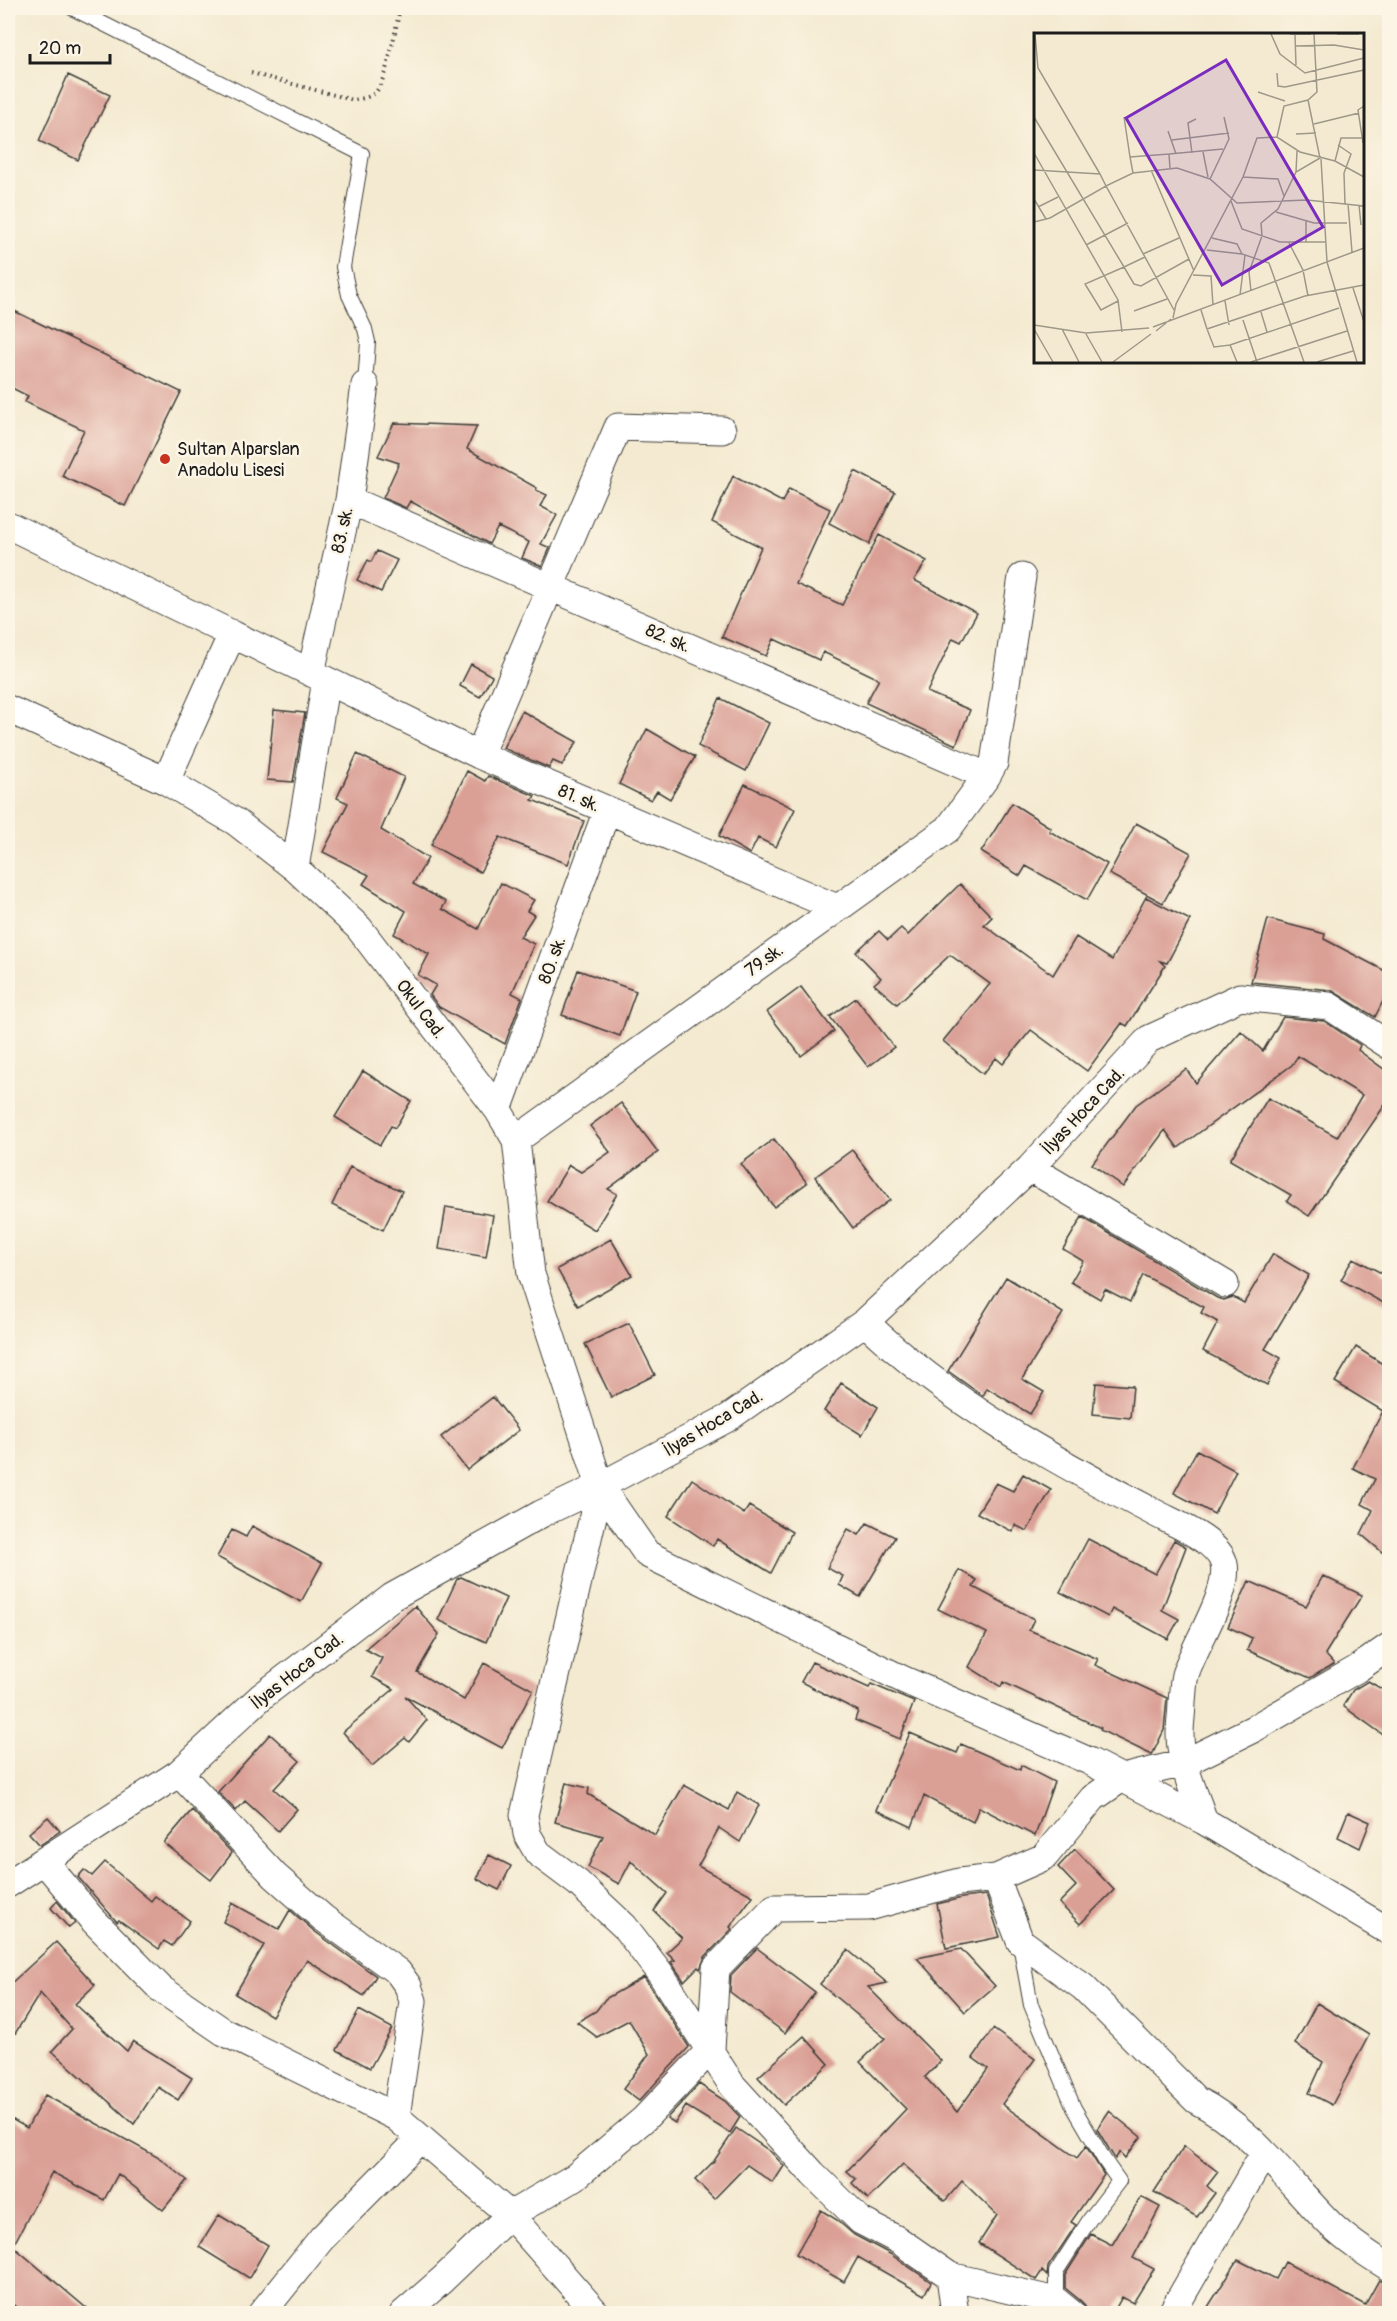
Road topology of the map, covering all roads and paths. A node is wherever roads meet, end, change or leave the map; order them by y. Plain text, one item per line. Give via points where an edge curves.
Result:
1 (72, 8) edge
2 (400, 8) edge
3 (224, 85) junction
4 (365, 385) joint
5 (722, 430) dead end
6 (349, 500) junction
7 (8, 525) edge
8 (1022, 577) dead end
9 (549, 586) junction
10 (232, 634) junction
11 (318, 676) junction
12 (8, 709) edge
13 (479, 754) junction
14 (991, 770) junction
15 (166, 781) junction
16 (607, 810) junction
17 (296, 868) junction
18 (837, 908) junction
19 (1389, 1046) edge
20 (498, 1110) junction
21 (516, 1140) junction
22 (1030, 1168) junction
23 (1224, 1284) dead end
24 (865, 1322) junction
25 (600, 1486) junction
26 (1389, 1646) edge
27 (1184, 1763) junction
28 (179, 1773) junction
29 (1122, 1778) junction
30 (1204, 1821) junction
31 (45, 1862) junction
32 (996, 1878) junction
33 (8, 1884) edge
34 (1389, 1932) edge
35 (1020, 1941) junction
36 (711, 2049) junction
37 (396, 2117) junction
38 (420, 2139) junction
39 (1264, 2153) junction
40 (510, 2215) junction
41 (1389, 2268) edge
42 (950, 2276) junction
43 (1064, 2307) edge
44 (261, 2313) edge
45 (403, 2313) edge
46 (597, 2313) edge
47 (955, 2313) edge
48 (1171, 2313) edge

1 - 3 lane
2 - 3 path via 383,81 365,98 353,100 246,72
3 - 4 lane via 362,154 343,267 349,295 368,342
4 - 6 street, 83. sk.
5 - 9 street via 618,427
6 - 9 street, 82. sk.
6 - 11 street, 83. sk.
7 - 10 street, 81. sk.
8 - 14 street
9 - 13 street
9 - 14 street, 82. sk.
10 - 11 street, 81. sk.
10 - 15 street
11 - 13 street, 81. sk.
11 - 17 street, 83. sk.
12 - 15 street, Okul Cad.
13 - 16 street, 81. sk.
14 - 18 street, 79.sk. via 948,829
15 - 17 street, Okul Cad. via 236,822
16 - 18 street, 81. sk.
16 - 20 street, 80. sk.
17 - 20 street, Okul Cad. via 358,928
18 - 21 street, 79.sk.
19 - 22 street, İlyas Hoca Cad. via 1329,1006 1240,997 1149,1039
20 - 21 street, Okul Cad.
21 - 25 street, Okul Cad. via 531,1275
22 - 23 street
22 - 24 street, İlyas Hoca Cad.
24 - 25 street, İlyas Hoca Cad. via 728,1418
24 - 27 street via 945,1388 1044,1454 1191,1532 1219,1552 1225,1574 1217,1603 1184,1678 1180,1736
25 - 28 street, İlyas Hoca Cad. via 541,1514 392,1597 262,1696
25 - 29 street via 647,1554 902,1679
25 - 36 street via 524,1815 526,1834 538,1853 578,1883 624,1926
26 - 27 street via 1253,1729
27 - 29 street
27 - 30 street
28 - 31 street, İlyas Hoca Cad.
28 - 37 street via 275,1876 323,1918 398,1972 408,1986 414,2001
29 - 30 street
29 - 32 street via 1094,1798 1044,1857
30 - 34 street
31 - 33 street, İlyas Hoca Cad.
31 - 37 street via 91,1918 161,1989 224,2032
32 - 35 street
32 - 36 street via 959,1882 869,1907 774,1908 716,1968
35 - 39 street via 1083,1987 1196,2100 1215,2109
35 - 43 lane via 1031,2005 1074,2108 1119,2181 1056,2272
36 - 40 street via 644,2119 575,2177
36 - 42 street via 732,2085 861,2221 898,2240
37 - 38 street
38 - 40 street
38 - 44 street via 322,2238
39 - 41 street via 1332,2226
39 - 48 street
40 - 45 street
40 - 46 street
42 - 43 street
42 - 47 street

